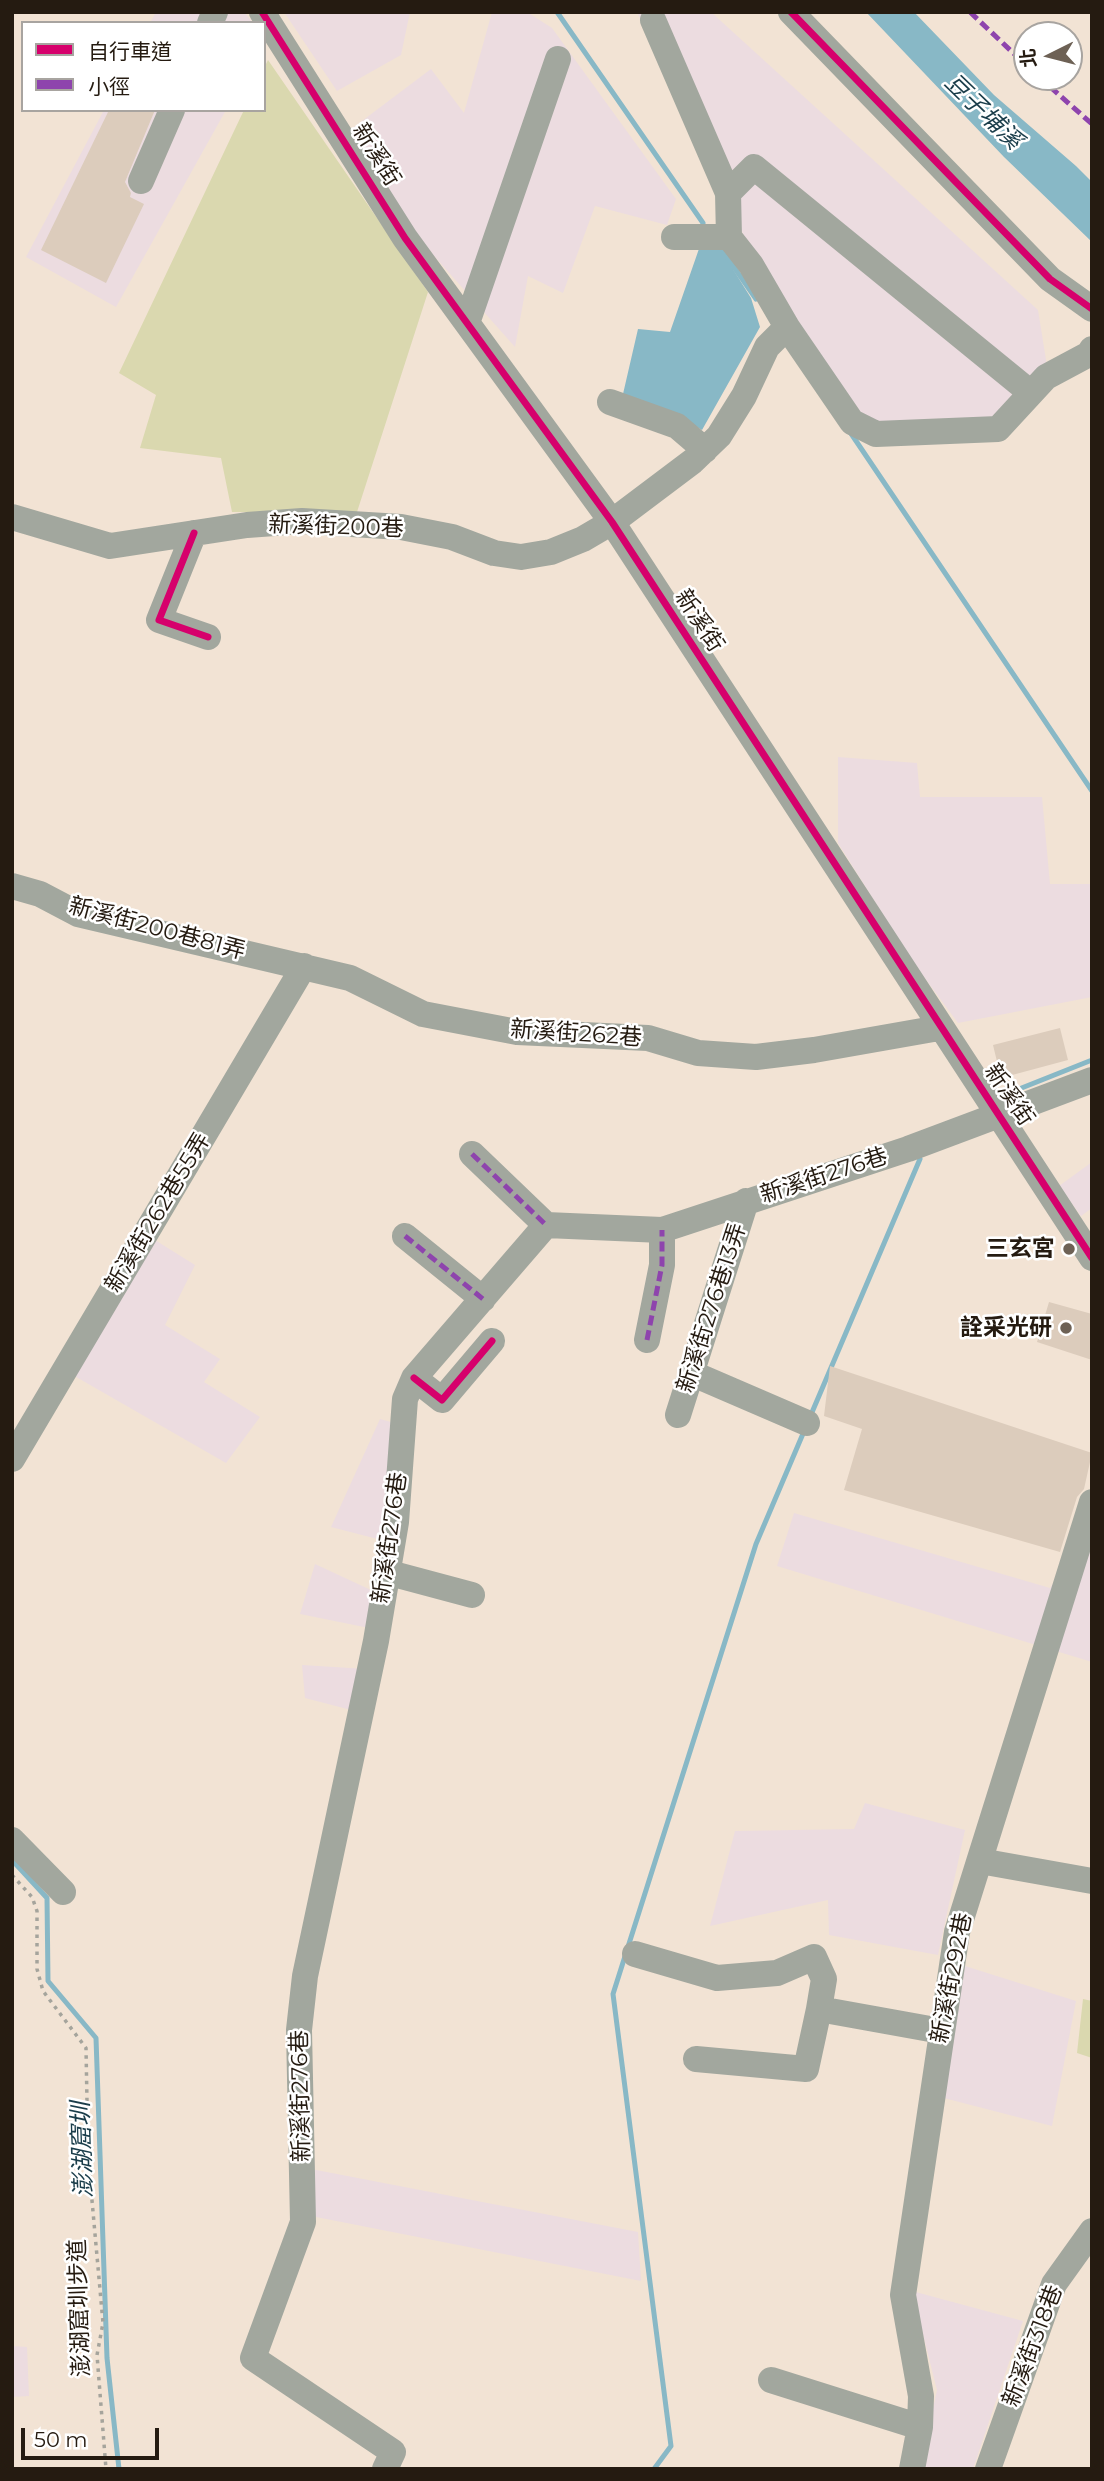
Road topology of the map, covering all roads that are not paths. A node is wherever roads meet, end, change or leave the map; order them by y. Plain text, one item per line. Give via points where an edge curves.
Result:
1 (791, 12) edge
2 (264, 13) edge
3 (653, 20) dead end
4 (558, 59) dead end
5 (171, 112) edge
6 (141, 181) dead end
7 (728, 193) junction
8 (674, 237) dead end
9 (729, 237) junction
10 (1092, 309) edge
11 (467, 323) junction
12 (787, 327) junction
13 (1092, 349) edge
14 (1031, 393) junction
15 (610, 402) dead end
16 (705, 450) junction
17 (12, 517) edge
18 (612, 522) junction
19 (194, 533) junction
20 (208, 636) dead end
21 (12, 886) edge
22 (304, 966) junction
23 (939, 1028) junction
24 (1092, 1080) edge
25 (1000, 1116) junction
26 (472, 1153) dead end
27 (746, 1201) junction
28 (547, 1224) junction
29 (662, 1230) junction
30 (405, 1236) dead end
31 (1092, 1258) edge
32 (483, 1298) junction
33 (647, 1340) dead end
34 (492, 1341) dead end
35 (691, 1373) junction
36 (414, 1378) junction
37 (678, 1415) dead end
38 (807, 1423) dead end
39 (12, 1459) edge
40 (1092, 1502) edge
41 (386, 1572) junction
42 (472, 1595) dead end
43 (12, 1840) edge
44 (980, 1861) junction
45 (1092, 1881) edge
46 (63, 1892) dead end
47 (635, 1954) dead end
48 (819, 2009) junction
49 (941, 2031) junction
50 (696, 2059) dead end
51 (1092, 2231) edge
52 (1081, 2264) edge
53 (771, 2380) dead end
54 (920, 2427) junction
55 (385, 2469) edge
56 (912, 2469) edge
57 (988, 2469) edge

1 - 10 street via 1050,278
2 - 11 street, 新溪街 via 405,238
3 - 7 street
4 - 11 street
5 - 6 street
7 - 9 street
7 - 14 street via 754,167
8 - 9 street
9 - 12 street
11 - 18 street, 新溪街
12 - 14 street via 852,422 876,434 998,429
12 - 16 street, 新溪街200巷 via 768,347 744,396
13 - 14 street via 1046,377
15 - 16 street via 677,426
16 - 18 street, 新溪街200巷
17 - 19 street, 新溪街200巷 via 110,546
18 - 19 street, 新溪街200巷 via 551,552 521,557 401,527 302,521
18 - 23 street, 新溪街
19 - 20 street via 159,620
21 - 22 street, 新溪街200巷81弄 via 40,894 78,914
22 - 23 street, 新溪街262巷 via 350,978 423,1014 517,1032 648,1038 698,1053 756,1057
22 - 39 street, 新溪街262巷55弄
23 - 25 street, 新溪街
24 - 25 street, 新溪街276巷
25 - 27 street, 新溪街276巷
25 - 31 street, 新溪街
26 - 28 street
27 - 29 street, 新溪街276巷
27 - 35 street, 新溪街276巷13弄
28 - 29 street, 新溪街276巷
28 - 32 street, 新溪街276巷
29 - 33 street via 662,1265
30 - 32 street
32 - 36 street, 新溪街276巷
34 - 36 street via 442,1400
35 - 37 street, 新溪街276巷13弄
35 - 38 street
36 - 41 street, 新溪街276巷 via 405,1399 396,1522
40 - 44 street, 新溪街292巷
41 - 42 street
41 - 55 street, 新溪街276巷 via 376,1641 305,1976 299,2030 303,2222 253,2358 393,2452
43 - 46 street
44 - 45 street
44 - 49 street, 新溪街292巷 via 957,1932
47 - 48 street via 717,1978 777,1973 814,1957 824,1979
48 - 49 street
48 - 50 street via 806,2069
49 - 54 street, 新溪街292巷 via 903,2295 921,2396
51 - 52 street, 新溪街318巷
52 - 57 street, 新溪街318巷 via 1054,2284
53 - 54 street
54 - 56 street, 新溪街292巷

